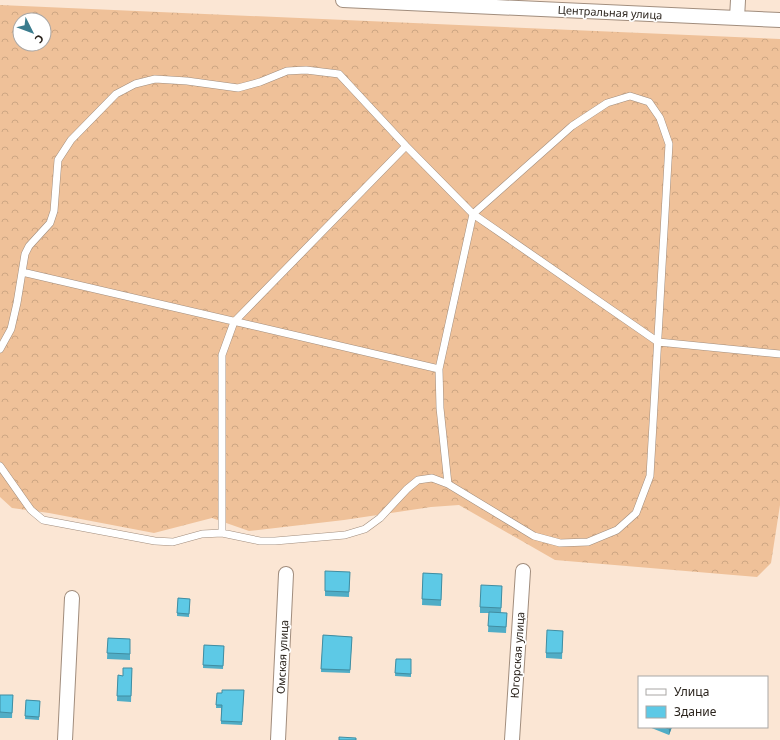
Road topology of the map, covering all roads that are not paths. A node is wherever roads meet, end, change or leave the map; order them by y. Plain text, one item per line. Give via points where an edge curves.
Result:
1 (343, 0) edge
2 (738, 0) edge
3 (500, 4) edge
4 (737, 18) junction
5 (780, 20) edge
6 (406, 146) junction
7 (473, 214) junction
8 (22, 272) junction
9 (234, 322) junction
10 (658, 342) junction
11 (0, 349) edge
12 (780, 354) edge
13 (439, 370) junction
14 (0, 466) edge
15 (448, 484) junction
16 (222, 533) junction
17 (523, 571) dead end
18 (286, 574) dead end
19 (72, 598) dead end
20 (66, 740) edge
21 (278, 740) edge
22 (512, 740) edge

1 - 3 street, Центральная улица
2 - 4 street
3 - 4 street, Центральная улица
4 - 5 street, Центральная улица
6 - 7 lane
6 - 8 lane via 339,74 306,70 287,71 238,88 187,81 156,80 134,84 111,99 71,140 58,160 54,211 50,223 29,246
6 - 9 lane
7 - 10 lane
7 - 10 lane via 572,126 607,103 630,96 649,102 660,118 669,144
7 - 13 lane
8 - 9 lane
8 - 11 lane via 11,329
9 - 13 lane
9 - 16 lane via 222,355
10 - 12 lane
10 - 15 lane via 650,476 636,513 617,530 588,542 560,543 534,536
13 - 15 lane
14 - 16 lane via 31,510 43,520 155,541 173,542 202,534
15 - 16 lane via 432,478 418,480 380,518 365,529 345,535 260,541
17 - 22 street, Югорская улица
18 - 21 street, Омская улица
19 - 20 street

